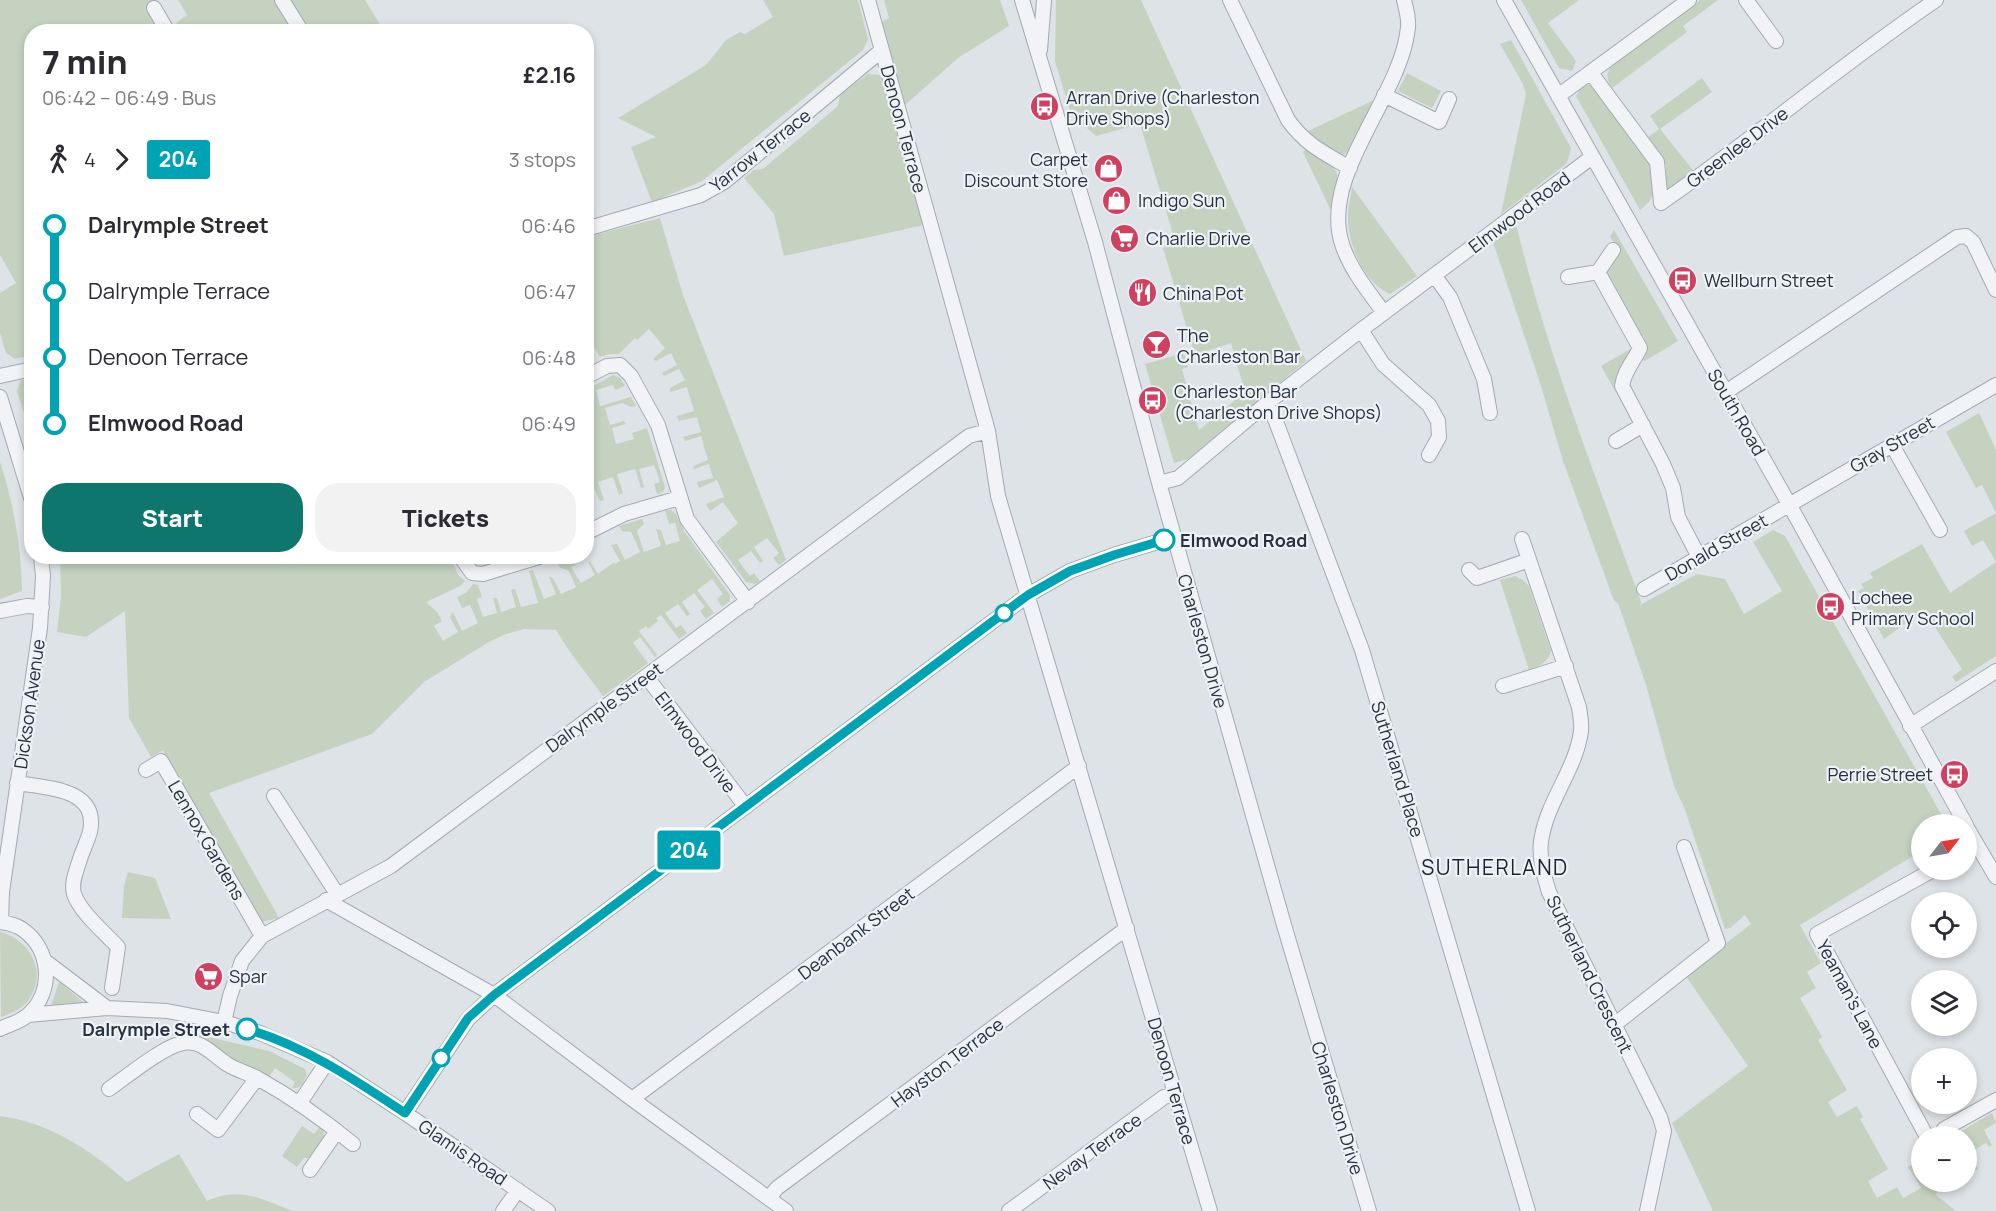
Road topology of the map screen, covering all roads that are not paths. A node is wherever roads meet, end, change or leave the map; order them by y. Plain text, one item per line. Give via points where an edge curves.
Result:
1 (282, 0) edge
2 (868, 0) edge
3 (1022, 0) edge
4 (1044, 0) edge
5 (1230, 0) edge
6 (1404, 0) edge
7 (1504, 0) edge
8 (1689, 0) edge
9 (1746, 0) edge
10 (1936, 0) edge
11 (1672, 5) edge
12 (154, 9) dead end
13 (163, 24) edge
14 (297, 24) edge
15 (1776, 41) dead end
16 (882, 50) junction
17 (1040, 58) junction
18 (1591, 73) junction
19 (1384, 95) junction
20 (1557, 96) junction
21 (1449, 99) dead end
22 (1592, 157) junction
23 (1350, 168) junction
24 (594, 227) edge
25 (1613, 250) dead end
26 (1598, 272) junction
27 (1434, 275) junction
28 (1568, 277) dead end
29 (1996, 290) edge
30 (1384, 313) junction
31 (1361, 330) junction
32 (24, 371) edge
33 (594, 373) edge
34 (0, 376) edge
35 (1996, 385) edge
36 (1726, 392) junction
37 (0, 397) edge
38 (1266, 404) junction
39 (1490, 413) dead end
40 (1643, 425) junction
41 (987, 431) junction
42 (1616, 441) dead end
43 (1892, 445) junction
44 (1429, 456) dead end
45 (24, 475) edge
46 (1159, 483) junction
47 (679, 498) junction
48 (1789, 504) junction
49 (594, 529) edge
50 (1940, 530) dead end
51 (1174, 537) junction
52 (1522, 539) dead end
53 (1699, 557) junction
54 (1529, 560) junction
55 (42, 564) edge
56 (466, 564) edge
57 (516, 564) edge
58 (1469, 570) dead end
59 (1644, 589) dead end
60 (1028, 595) junction
61 (748, 602) junction
62 (42, 607) junction
63 (0, 611) edge
64 (1566, 666) junction
65 (1996, 670) edge
66 (646, 676) junction
67 (1503, 686) dead end
68 (1910, 726) junction
69 (1079, 766) junction
70 (146, 770) dead end
71 (17, 783) junction
72 (274, 796) dead end
73 (746, 807) junction
74 (1959, 814) edge
75 (1684, 847) dead end
76 (1977, 853) edge
77 (1996, 877) edge
78 (1915, 880) edge
79 (331, 897) junction
80 (1, 922) edge
81 (1127, 928) junction
82 (262, 936) junction
83 (45, 961) junction
84 (112, 988) dead end
85 (494, 995) junction
86 (107, 1008) junction
87 (28, 1015) junction
88 (224, 1022) junction
89 (1614, 1025) junction
90 (1, 1027) edge
91 (327, 1062) junction
92 (257, 1078) junction
93 (109, 1089) dead end
94 (1176, 1094) junction
95 (632, 1099) junction
96 (1996, 1100) edge
97 (299, 1104) junction
98 (405, 1113) junction
99 (197, 1114) dead end
100 (1921, 1126) edge
101 (1949, 1126) edge
102 (337, 1131) junction
103 (353, 1144) dead end
104 (310, 1170) dead end
105 (518, 1190) junction
106 (769, 1198) junction
107 (503, 1211) edge
108 (548, 1211) edge
109 (786, 1211) edge
110 (1009, 1211) edge
111 (1210, 1211) edge
112 (1369, 1211) edge
113 (1528, 1211) edge
114 (1647, 1211) edge

1 - 14 street
2 - 16 street, Denoon Terrace
3 - 17 street, Charleston Drive
4 - 17 street
5 - 23 street via 1288,120 1313,146
6 - 19 street via 1409,25 1404,51
7 - 20 street, South Road
8 - 11 street
9 - 15 street
10 - 18 street, Greenlee Drive via 1661,203 1657,162
11 - 18 street
12 - 13 street
16 - 24 street, Yarrow Terrace via 724,182 701,195
16 - 41 street, Denoon Terrace
17 - 46 street, Charleston Drive via 1095,242
18 - 20 street
19 - 21 street via 1439,122
19 - 23 street
20 - 22 street, South Road
22 - 27 street, Elmwood Road
22 - 36 street, South Road
23 - 30 street via 1341,189 1338,215 1342,245 1354,272
25 - 26 street
26 - 28 street
26 - 40 street via 1640,348 1624,374 1622,386
27 - 30 street, Elmwood Road
27 - 39 street via 1450,297 1484,379
29 - 36 street via 1973,242 1966,236 1957,237
30 - 31 street, Elmwood Road
31 - 38 street, Elmwood Road
31 - 44 street via 1383,364 1429,405 1438,421 1439,437
32 - 34 street
33 - 47 street via 620,364 631,376 658,425
35 - 43 street, Gray Street
36 - 48 street, South Road
37 - 45 street
38 - 46 street, Elmwood Road via 1178,478
38 - 113 street, Sutherland Place via 1362,650
40 - 42 street
40 - 53 street via 1673,488 1678,517
41 - 60 street, Denoon Terrace via 998,496
41 - 61 street, Dalrymple Street via 969,436
43 - 48 street, Gray Street
43 - 50 street
46 - 51 street, Charleston Drive
47 - 49 street via 624,514
47 - 61 street via 687,519
48 - 53 street, Donald Street
48 - 68 street, South Road
51 - 60 street via 1070,571
51 - 112 street, Charleston Drive
52 - 54 street, Sutherland Crescent
53 - 59 street, Donald Street
54 - 58 street via 1477,578
54 - 64 street, Sutherland Crescent
55 - 62 street, Dickson Avenue
56 - 57 street via 472,573 483,574
60 - 69 street, Denoon Terrace
60 - 73 street
61 - 66 street, Dalrymple Street
62 - 63 street
62 - 71 street, Dickson Avenue
64 - 67 street
64 - 89 street, Sutherland Crescent via 1581,729 1576,753 1546,822 1541,843 1542,867 1549,892
65 - 68 street
66 - 73 street, Elmwood Drive
66 - 79 street, Dalrymple Street via 391,866
68 - 74 street, South Road
69 - 81 street, Denoon Terrace
69 - 95 street, Deanbank Street
70 - 82 street, Lennox Gardens via 161,761
71 - 80 street, Dickson Avenue
71 - 84 street via 65,790 80,798 90,813 90,831 73,892 79,905 118,947
72 - 79 street
73 - 85 street
75 - 89 street via 1718,943
76 - 77 street, South Road
78 - 100 street, Yeaman's Lane via 1817,934
79 - 82 street, Dalrymple Street
79 - 85 street
80 - 83 street via 21,928 36,942
81 - 94 street, Denoon Terrace
81 - 106 street, Hayston Terrace via 777,1188
82 - 88 street, Dalrymple Street via 242,961
83 - 86 street
83 - 87 street via 47,981 41,1000
85 - 95 street
85 - 98 street via 468,1018
86 - 87 street, Glamis Road
86 - 88 street, Glamis Road via 167,1011
87 - 90 street, Glamis Road
88 - 91 street, Glamis Road
89 - 114 street, Sutherland Crescent via 1664,1131
91 - 97 street
91 - 98 street, Glamis Road
92 - 93 street via 229,1066 193,1042 169,1049
92 - 97 street
92 - 99 street via 218,1130
94 - 110 street, Nevay Terrace via 1164,1097
94 - 111 street, Denoon Terrace
95 - 106 street
96 - 101 street
97 - 102 street
98 - 105 street, Glamis Road
102 - 103 street
102 - 104 street
105 - 107 street
105 - 108 street, Glamis Road
106 - 109 street

